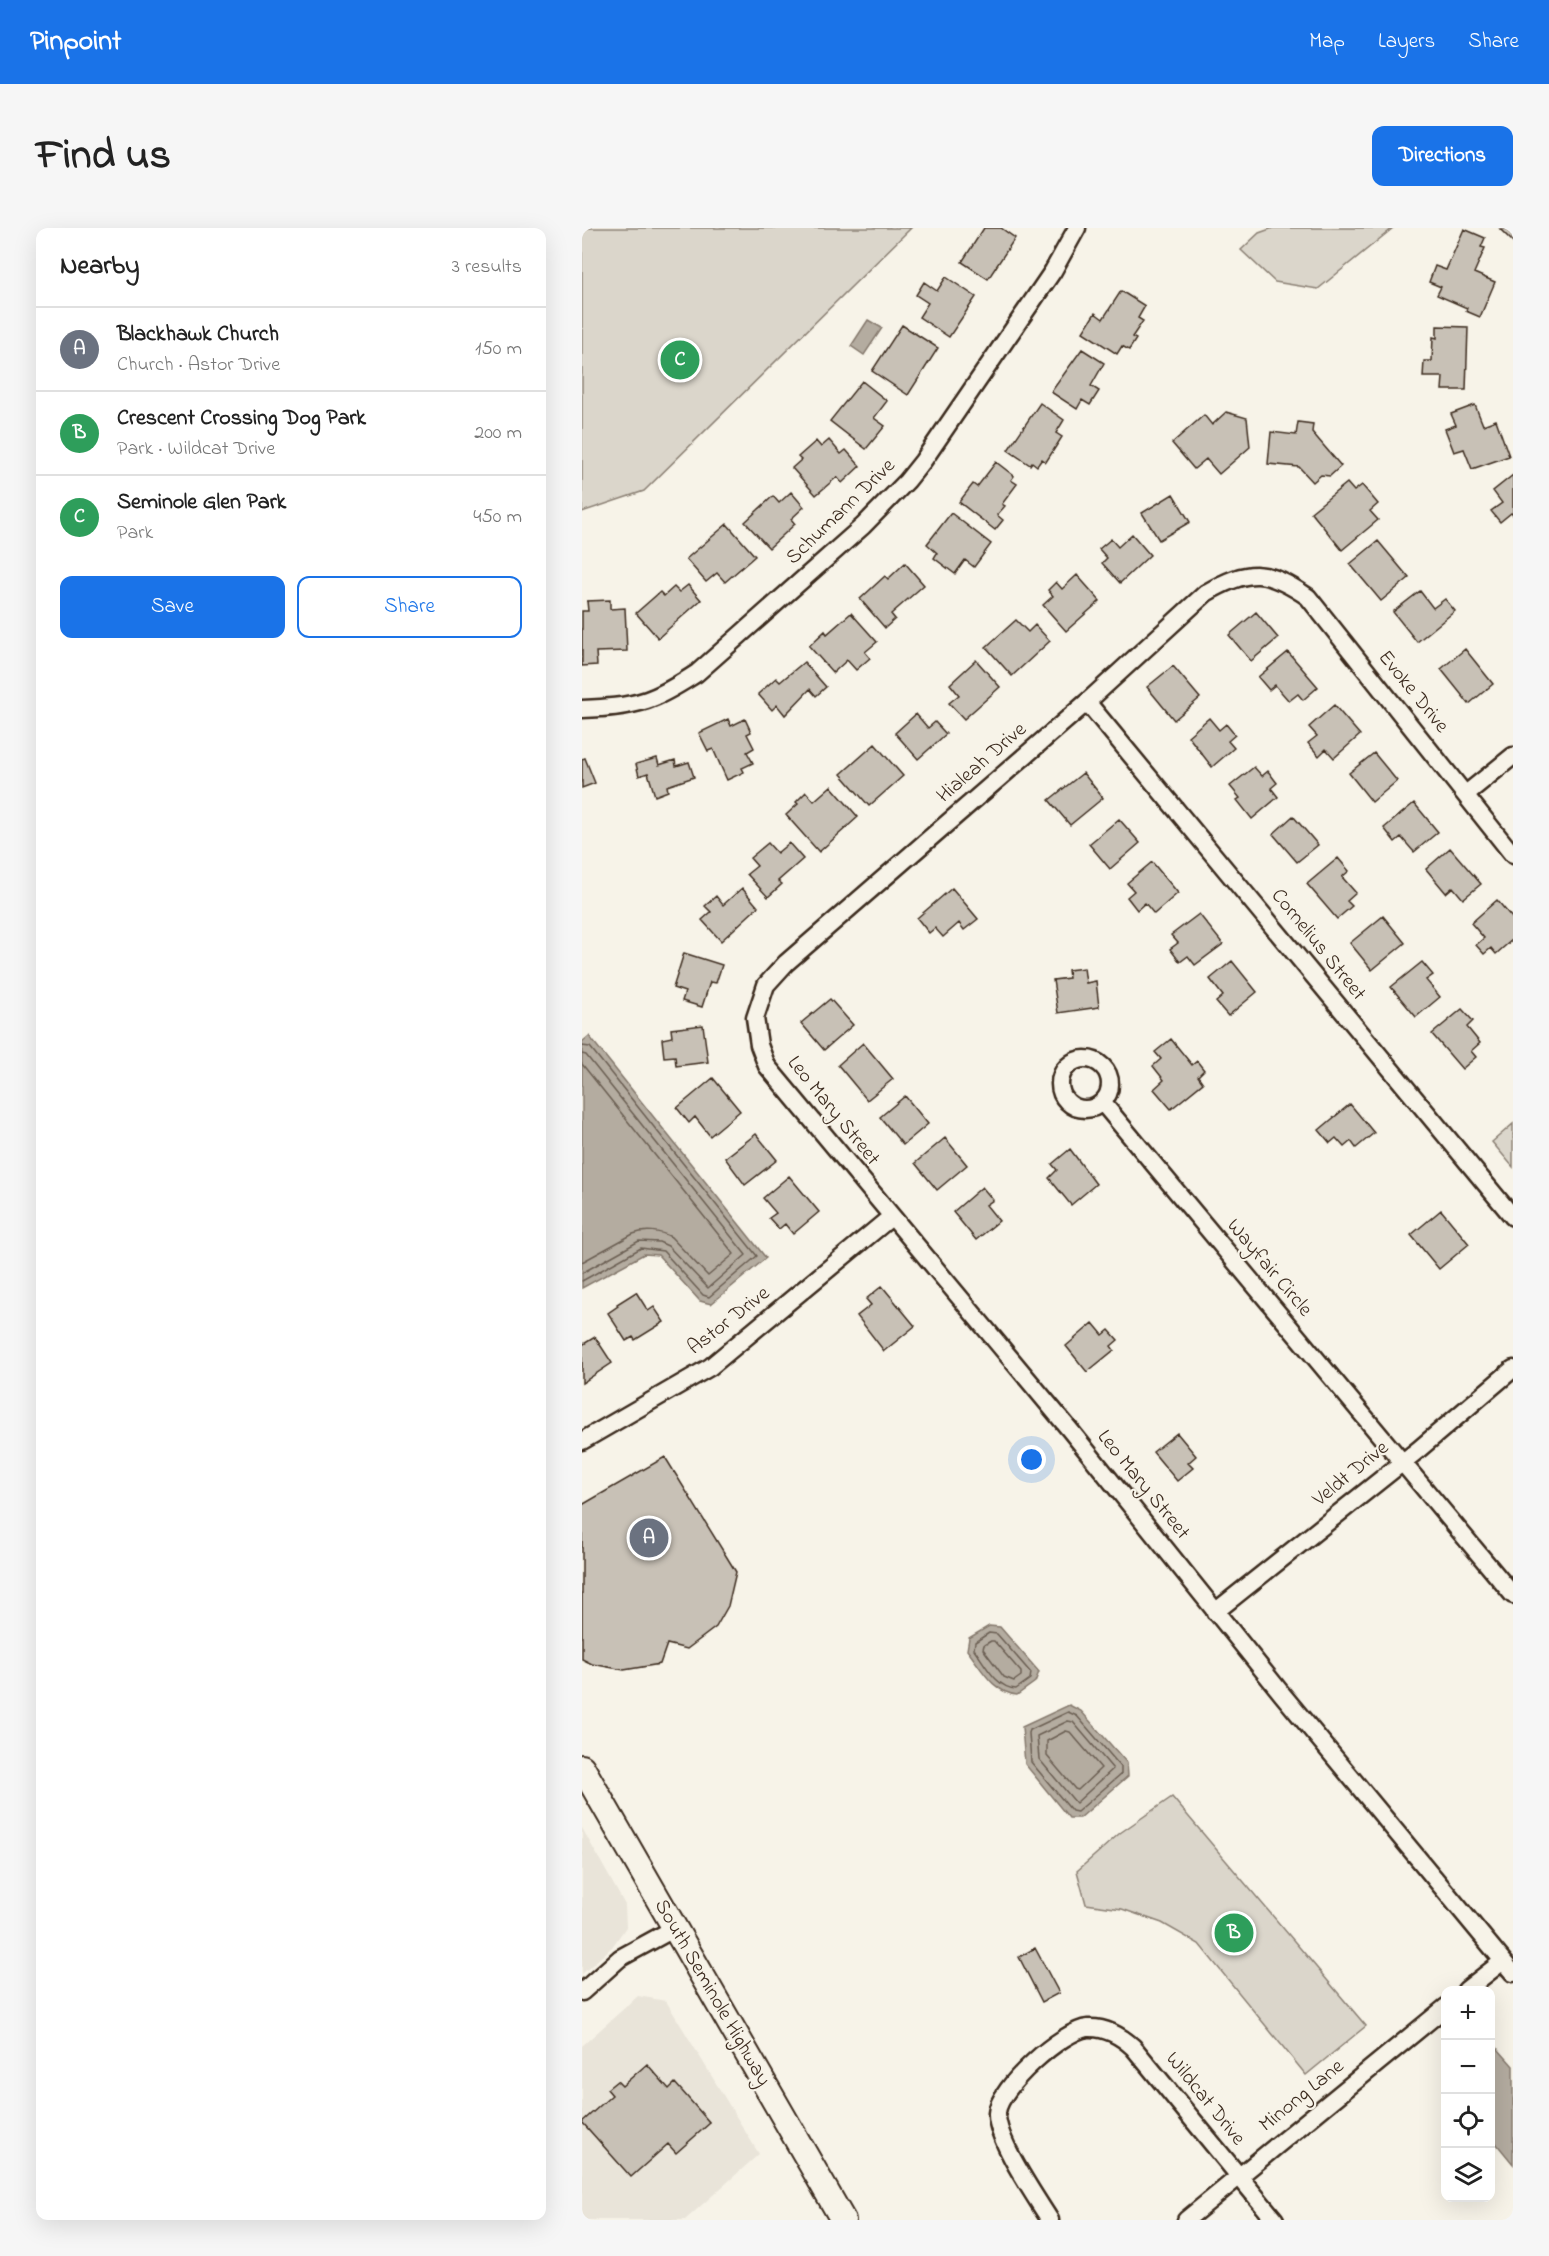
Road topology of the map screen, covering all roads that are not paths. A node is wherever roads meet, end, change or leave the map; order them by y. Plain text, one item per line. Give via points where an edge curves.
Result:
1 (1077, 228) edge
2 (1264, 576) joint
3 (1087, 702) junction
4 (582, 709) edge
5 (1513, 756) edge
6 (1466, 794) junction
7 (1513, 855) edge
8 (755, 1018) joint
9 (1102, 1102) dead end
10 (891, 1217) junction
11 (1513, 1217) edge
12 (1513, 1369) edge
13 (582, 1441) edge
14 (1401, 1463) junction
15 (1513, 1595) edge
16 (1215, 1612) junction
17 (582, 1767) edge
18 (675, 1928) junction
19 (1508, 1967) edge
20 (1473, 1986) edge
21 (582, 1992) edge
22 (1441, 2011) edge
23 (1239, 2176) junction
24 (843, 2220) edge
25 (1050, 2220) edge
26 (1186, 2220) edge
27 (1275, 2220) edge

1 - 4 street, Schumann Drive via 1053,271 923,461 863,526 697,673 648,700
2 - 3 street, Hialeah Drive via 1245,575 1206,593
2 - 6 street, Evoke Drive via 1286,582 1308,597
3 - 8 street, Hialeah Drive via 786,963 766,986
3 - 11 street, Cornelius Street
5 - 6 street
6 - 7 street, Evoke Drive
8 - 10 street, Leo Mary Street via 767,1066
9 - 14 street, Wayfair Circle
10 - 13 street, Astor Drive via 710,1367
10 - 16 street, Leo Mary Street via 1070,1430
12 - 14 street, Veldt Drive
14 - 15 street, Wayfair Circle
14 - 16 street, Veldt Drive
16 - 19 street, Leo Mary Street
17 - 18 street, South Seminole Highway
18 - 21 street via 620,1958
18 - 24 street, South Seminole Highway
19 - 20 street
22 - 23 street, Minong Lane
23 - 25 street, Wildcat Drive via 1133,2047 1120,2035 1087,2028 1062,2038 1015,2080 1002,2096 997,2111 1000,2134
23 - 26 street, Minong Lane
23 - 27 street, Wildcat Drive

